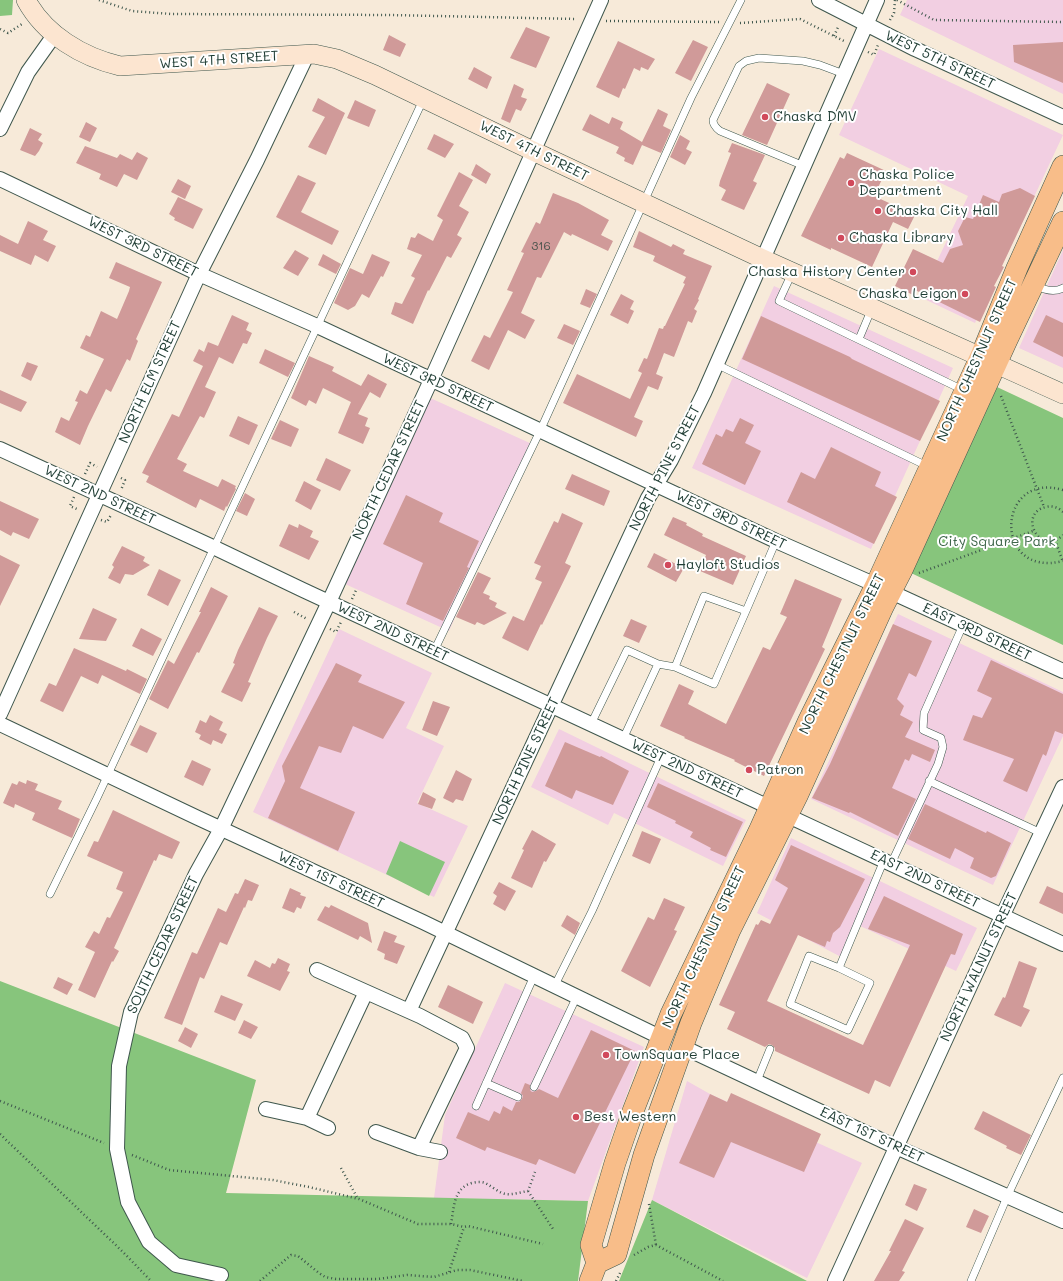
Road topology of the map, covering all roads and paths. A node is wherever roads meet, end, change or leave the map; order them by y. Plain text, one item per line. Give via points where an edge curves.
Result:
1 (26, 0) edge
2 (99, 0) edge
3 (601, 0) edge
4 (742, 0) edge
5 (819, 0) edge
6 (877, 0) edge
7 (896, 0) edge
8 (894, 13) dead end
9 (592, 20) junction
10 (730, 22) junction
11 (1063, 22) edge
12 (23, 24) dead end
13 (866, 24) junction
14 (0, 29) edge
15 (55, 34) junction
16 (834, 36) dead end
17 (307, 55) junction
18 (844, 74) junction
19 (424, 98) junction
20 (1063, 117) edge
21 (0, 129) edge
22 (533, 151) junction
23 (804, 166) junction
24 (1063, 166) edge
25 (0, 179) edge
26 (643, 203) junction
27 (1063, 222) edge
28 (763, 259) junction
29 (793, 272) junction
30 (199, 274) junction
31 (1034, 284) junction
32 (1063, 288) edge
33 (872, 307) junction
34 (317, 326) junction
35 (859, 339) junction
36 (989, 359) junction
37 (716, 364) junction
38 (431, 380) junction
39 (965, 391) junction
40 (999, 391) dead end
41 (1063, 394) edge
42 (540, 431) junction
43 (0, 449) edge
44 (98, 467) dead end
45 (930, 467) junction
46 (85, 474) dead end
47 (125, 480) dead end
48 (656, 484) junction
49 (1037, 489) junction
50 (1063, 490) edge
51 (120, 492) dead end
52 (99, 495) junction
53 (70, 506) dead end
54 (1044, 507) junction
55 (79, 510) dead end
56 (112, 512) dead end
57 (1063, 512) edge
58 (107, 522) dead end
59 (1033, 531) junction
60 (1063, 535) edge
61 (1013, 538) junction
62 (1055, 540) junction
63 (776, 541) junction
64 (213, 547) junction
65 (1063, 562) edge
66 (916, 574) dead end
67 (884, 589) junction
68 (329, 602) junction
69 (746, 611) junction
70 (963, 625) junction
71 (434, 651) junction
72 (658, 664) junction
73 (676, 667) junction
74 (1063, 671) edge
75 (552, 706) junction
76 (0, 714) edge
77 (0, 724) edge
78 (591, 724) junction
79 (623, 739) junction
80 (661, 757) junction
81 (108, 775) junction
82 (930, 781) junction
83 (1063, 787) edge
84 (778, 811) junction
85 (221, 829) junction
86 (1041, 833) junction
87 (887, 862) junction
88 (50, 894) dead end
89 (1002, 916) junction
90 (446, 933) junction
91 (1063, 944) edge
92 (839, 968) junction
93 (317, 970) dead end
94 (534, 976) junction
95 (555, 986) junction
96 (366, 992) junction
97 (577, 996) junction
98 (409, 1011) junction
99 (662, 1038) junction
100 (683, 1047) junction
101 (770, 1049) dead end
102 (1063, 1078) edge
103 (757, 1081) junction
104 (486, 1083) junction
105 (534, 1087) dead end
106 (518, 1097) dead end
107 (0, 1101) edge
108 (476, 1106) dead end
109 (266, 1109) dead end
110 (307, 1118) junction
111 (328, 1128) dead end
112 (376, 1132) dead end
113 (0, 1134) edge
114 (896, 1147) junction
115 (419, 1148) junction
116 (117, 1149) junction
117 (440, 1152) dead end
118 (341, 1168) dead end
119 (535, 1172) dead end
120 (528, 1191) junction
121 (1007, 1197) junction
122 (358, 1199) junction
123 (648, 1204) dead end
124 (1063, 1221) edge
125 (451, 1224) junction
126 (464, 1227) junction
127 (553, 1229) dead end
128 (543, 1244) dead end
129 (656, 1246) junction
130 (632, 1256) dead end
131 (623, 1268) dead end
132 (449, 1272) junction
133 (593, 1272) edge
134 (221, 1275) dead end
135 (151, 1281) edge
136 (260, 1281) edge
137 (523, 1281) edge
138 (616, 1281) edge
139 (723, 1281) edge
140 (835, 1281) edge
141 (971, 1281) edge

1 - 15 street, WEST 4TH STREET via 44,25
2 - 9 path via 132,11 171,14
3 - 9 street, NORTH CEDAR STREET
4 - 10 lane
5 - 13 street, WEST 5TH STREET
6 - 13 street, NORTH PINE STREET
7 - 8 path
7 - 11 path via 934,20
9 - 10 path
9 - 22 street, NORTH CEDAR STREET
10 - 16 path via 800,19
10 - 26 lane via 691,98
12 - 14 path via 8,33
13 - 18 street, NORTH PINE STREET
13 - 20 street, WEST 5TH STREET
15 - 17 street, WEST 4TH STREET via 81,52 120,66
15 - 21 street via 28,72
17 - 19 street, WEST 4TH STREET via 314,54 336,60
17 - 30 street, NORTH ELM STREET
18 - 23 street, NORTH PINE STREET
18 - 23 lane via 803,61 758,58 746,61 739,66 713,120 720,131
19 - 22 street, WEST 4TH STREET
19 - 34 lane
22 - 26 street, WEST 4TH STREET
22 - 38 street, NORTH CEDAR STREET
23 - 28 street, NORTH PINE STREET
24 - 36 main road, NORTH CHESTNUT STREET via 1017,268
25 - 30 street, WEST 3RD STREET
26 - 28 street, WEST 4TH STREET
26 - 42 lane
27 - 31 main road, NORTH CHESTNUT STREET
28 - 29 street, WEST 4TH STREET
28 - 37 street, NORTH PINE STREET
29 - 33 street, WEST 4TH STREET
29 - 35 lane via 779,302
30 - 34 street, WEST 3RD STREET
30 - 52 street, NORTH ELM STREET
31 - 32 lane via 1044,290
31 - 36 main road, NORTH CHESTNUT STREET
33 - 35 lane
33 - 36 street, WEST 4TH STREET
34 - 38 street, WEST 3RD STREET
34 - 64 lane
35 - 39 lane
36 - 39 main road, NORTH CHESTNUT STREET
36 - 41 street, WEST 4TH STREET
36 - 67 main road, NORTH CHESTNUT STREET
37 - 45 lane
37 - 48 street, NORTH PINE STREET via 671,460
38 - 42 street, WEST 3RD STREET
38 - 68 street, NORTH CEDAR STREET
39 - 45 main road, NORTH CHESTNUT STREET
40 - 49 path
42 - 48 street, WEST 3RD STREET
42 - 71 lane
43 - 52 street, WEST 2ND STREET
44 - 46 path via 90,463
45 - 67 main road, NORTH CHESTNUT STREET
47 - 51 path
48 - 63 street, WEST 3RD STREET
48 - 75 street, NORTH PINE STREET
49 - 50 path via 1046,487
49 - 54 path
49 - 61 path via 1022,498 1013,512
52 - 64 street, WEST 2ND STREET
52 - 76 street, NORTH ELM STREET
53 - 55 path
54 - 57 path via 1055,507
54 - 59 path via 1035,514
56 - 58 path
59 - 61 path
59 - 62 path via 1045,541
60 - 62 path
61 - 65 path via 1027,557 1050,564
61 - 66 path
62 - 65 path
63 - 67 street, WEST 3RD STREET
63 - 69 lane
64 - 68 street, WEST 2ND STREET
64 - 81 lane
67 - 70 street, EAST 3RD STREET
67 - 84 main road, NORTH CHESTNUT STREET via 883,607 798,794
68 - 71 street, WEST 2ND STREET
68 - 85 street, NORTH CEDAR STREET
69 - 73 lane via 704,596
69 - 73 lane via 714,684
70 - 74 street, EAST 3RD STREET
70 - 82 lane via 924,713 923,730 941,738 943,747
71 - 75 street, WEST 2ND STREET
72 - 73 lane
72 - 78 lane via 627,650
72 - 79 lane
75 - 78 street, WEST 2ND STREET
75 - 90 street, NORTH PINE STREET
77 - 81 street, WEST 1ST STREET
78 - 79 street, WEST 2ND STREET
79 - 80 street, WEST 2ND STREET
80 - 84 street, WEST 2ND STREET
80 - 95 lane via 592,911
81 - 85 street, WEST 1ST STREET
81 - 88 lane
82 - 86 lane
82 - 87 lane
83 - 86 street, NORTH WALNUT STREET
84 - 87 street, EAST 2ND STREET
84 - 99 main road, NORTH CHESTNUT STREET via 671,1014
84 - 100 main road, NORTH CHESTNUT STREET
85 - 90 street, WEST 1ST STREET
85 - 116 street, SOUTH CEDAR STREET via 196,874 131,1012 119,1066
86 - 89 street, NORTH WALNUT STREET
87 - 89 street, EAST 2ND STREET
87 - 92 lane
89 - 91 street, EAST 2ND STREET
89 - 114 street, NORTH WALNUT STREET
90 - 94 street, WEST 1ST STREET
90 - 98 street, NORTH PINE STREET
92 - 92 lane via 809,956 789,1007 848,1030 870,983
93 - 96 street
94 - 95 street, WEST 1ST STREET
94 - 104 lane
95 - 97 street, WEST 1ST STREET
96 - 98 street
96 - 110 street
97 - 99 street, WEST 1ST STREET
97 - 105 lane
98 - 115 street via 462,1038 467,1048
99 - 133 main road, NORTH CHESTNUT STREET via 615,1163 591,1245
100 - 103 street, EAST 1ST STREET
100 - 133 main road, NORTH CHESTNUT STREET via 644,1155 616,1254
101 - 103 lane
102 - 121 lane
103 - 114 street, EAST 1ST STREET
104 - 106 lane
104 - 108 lane
107 - 116 path
109 - 110 street
110 - 111 street
112 - 115 street
113 - 135 path
114 - 121 street, EAST 1ST STREET
114 - 140 street, NORTH WALNUT STREET
115 - 117 street
116 - 122 path via 169,1170 274,1180
116 - 134 street, SOUTH CEDAR STREET via 128,1202 149,1242 176,1265
118 - 122 path
119 - 120 path
120 - 125 path via 506,1194 478,1181 466,1184 457,1194
120 - 127 path
121 - 124 street, EAST 1ST STREET
121 - 141 lane
122 - 125 path via 418,1224
123 - 129 path
125 - 126 path
126 - 128 path
126 - 132 path
129 - 130 path via 648,1247
129 - 139 path
131 - 138 path
132 - 136 path via 434,1277 407,1275 378,1279 336,1279 325,1277 303,1259 291,1255
132 - 137 path via 470,1270

